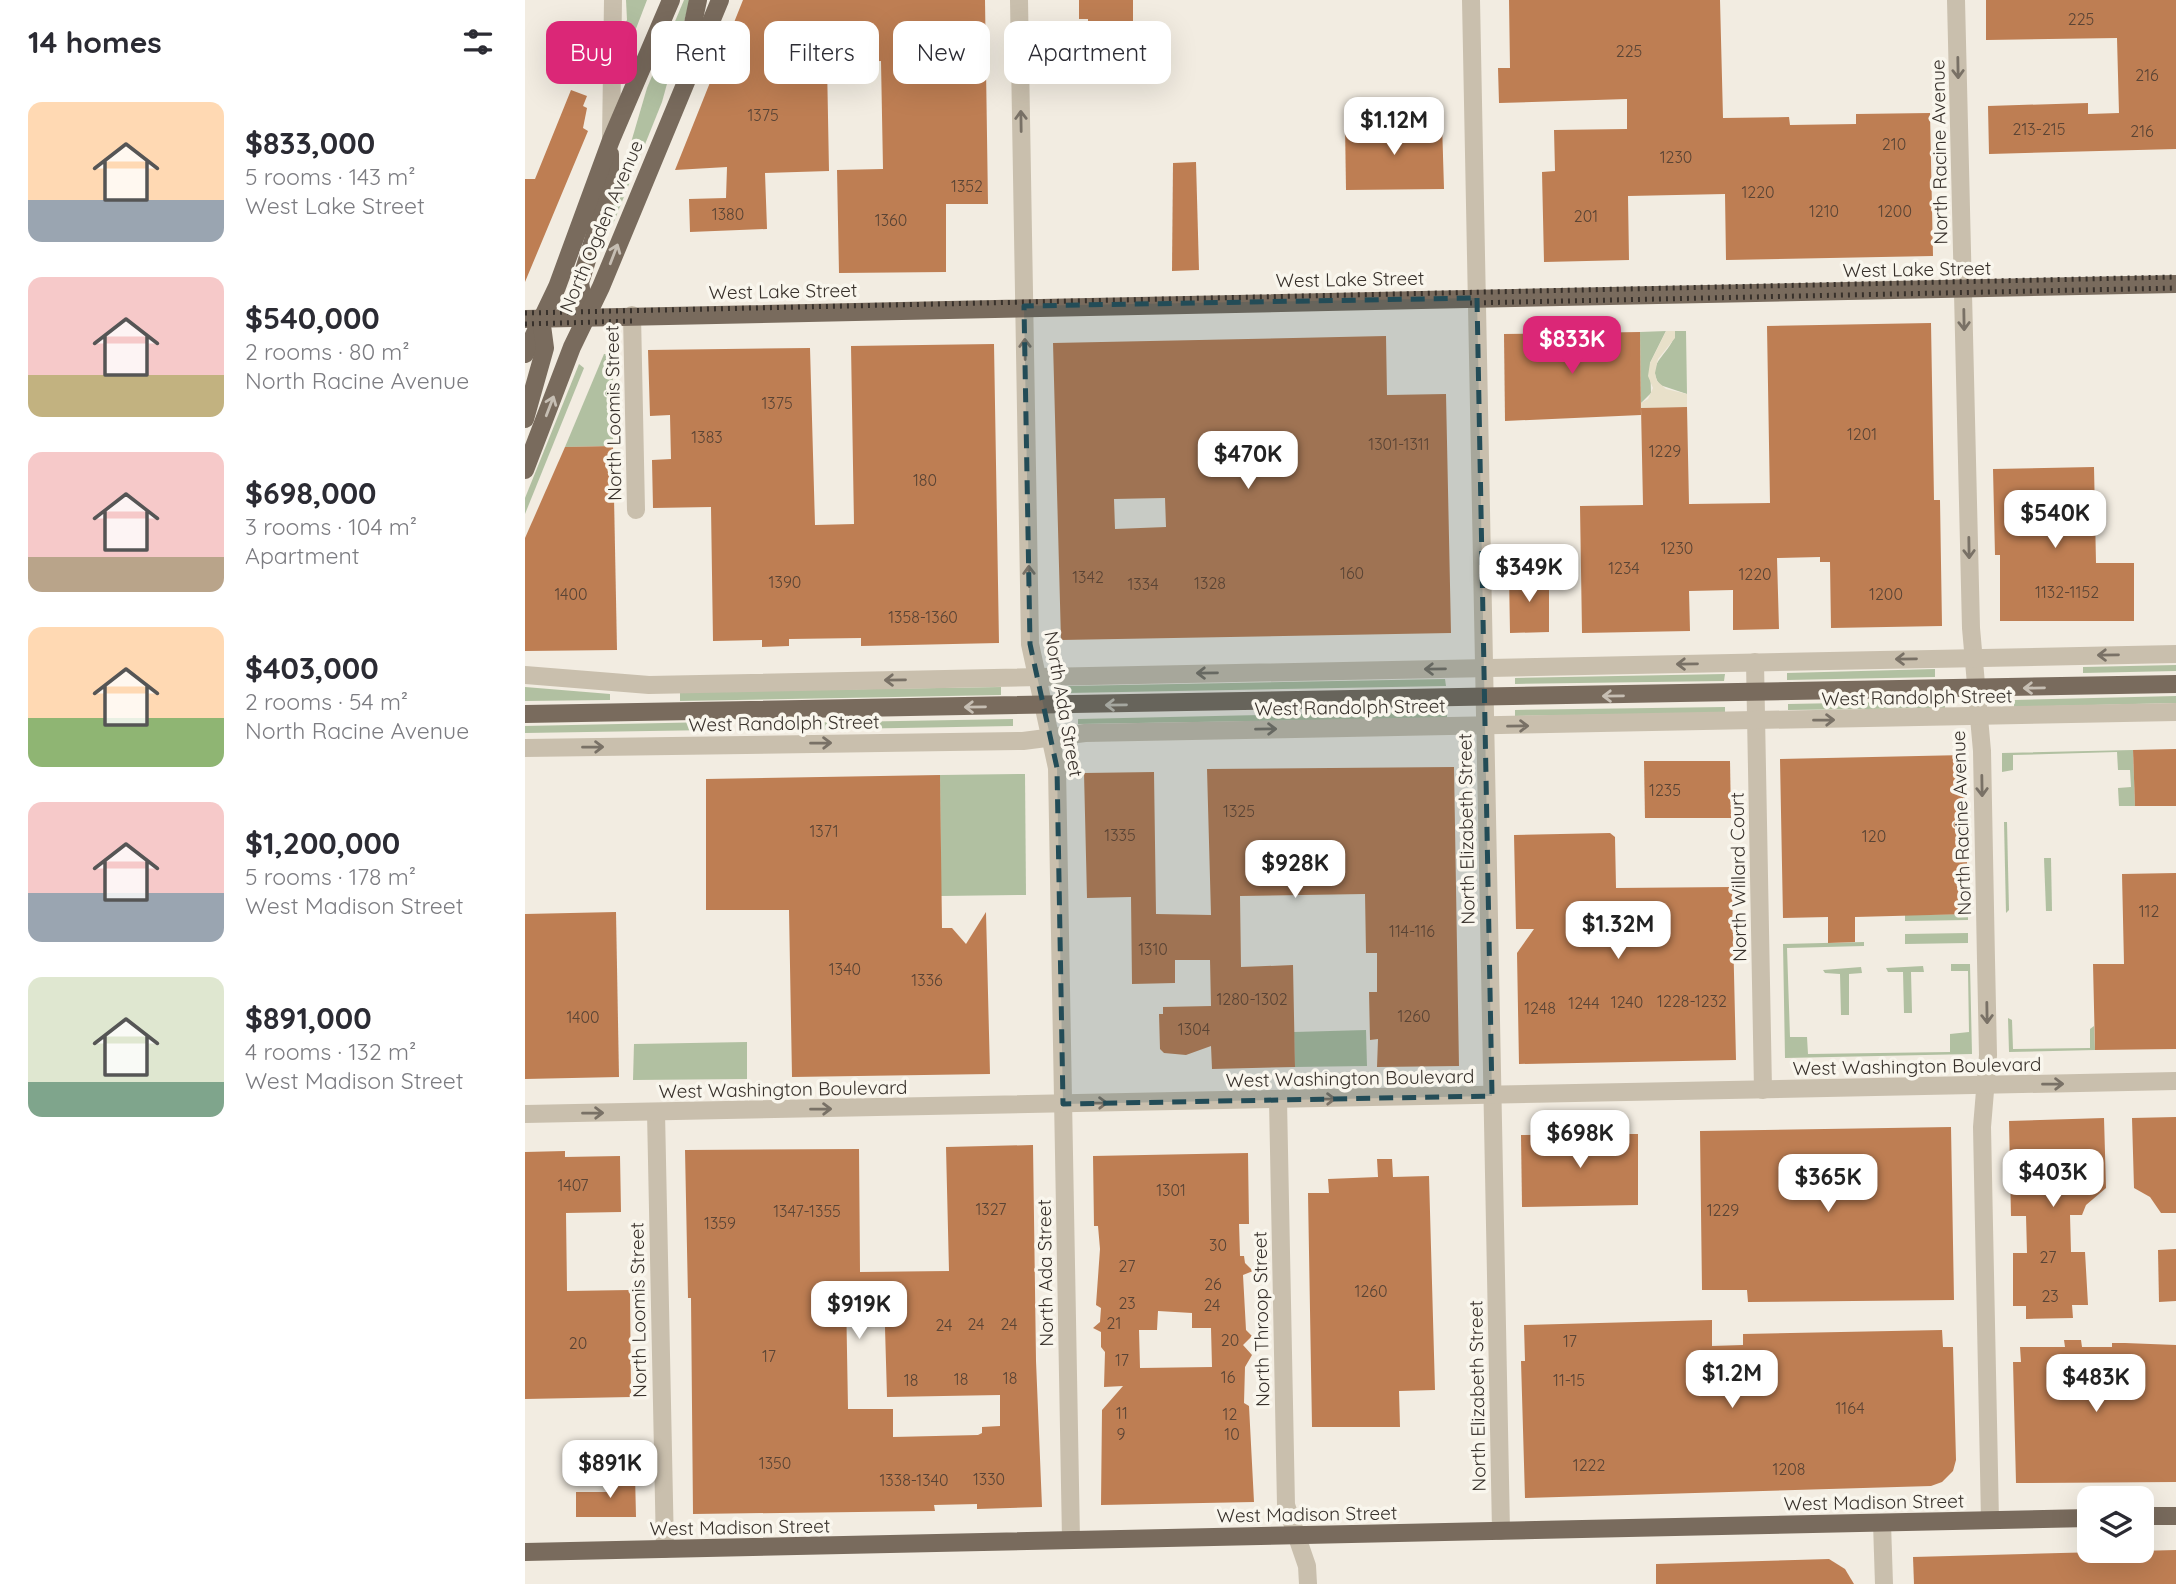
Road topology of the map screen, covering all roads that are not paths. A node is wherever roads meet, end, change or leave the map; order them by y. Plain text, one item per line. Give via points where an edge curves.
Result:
1 (613, 0) edge
2 (671, 0) edge
3 (698, 0) edge
4 (720, 0) edge
5 (1019, 0) edge
6 (1471, 0) edge
7 (1956, 0) edge
8 (675, 106) junction
9 (611, 139) junction
10 (2176, 284) edge
11 (1963, 289) junction
12 (1477, 298) junction
13 (1024, 306) junction
14 (632, 315) junction
15 (586, 317) junction
16 (533, 318) edge
17 (525, 354) edge
18 (525, 419) edge
19 (525, 470) edge
20 (636, 510) dead end
21 (2176, 654) edge
22 (1974, 658) junction
23 (1755, 662) junction
24 (1484, 668) junction
25 (525, 675) edge
26 (1037, 677) junction
27 (2176, 684) edge
28 (1977, 689) junction
29 (1755, 694) junction
30 (1485, 699) junction
31 (1043, 706) junction
32 (2176, 712) edge
33 (525, 715) edge
34 (1979, 718) junction
35 (1756, 722) junction
36 (1485, 726) junction
37 (1051, 738) junction
38 (525, 748) edge
39 (2176, 1081) edge
40 (1985, 1086) junction
41 (1763, 1090) junction
42 (1492, 1096) junction
43 (1278, 1100) junction
44 (1063, 1104) junction
45 (656, 1112) junction
46 (525, 1115) edge
47 (2176, 1516) edge
48 (2154, 1517) edge
49 (2077, 1518) edge
50 (1990, 1520) junction
51 (1882, 1522) junction
52 (1501, 1531) junction
53 (1296, 1535) junction
54 (1071, 1540) junction
55 (665, 1549) junction
56 (525, 1552) edge
57 (1308, 1584) edge
58 (1884, 1584) edge

1 - 9 street
2 - 9 main road, North Ogden Avenue
3 - 8 main road
4 - 8 main road, North Ogden Avenue
13 -> 5 street, North Ada Street
6 - 12 street, North Elizabeth Street
7 -> 11 street, North Racine Avenue
15 -> 8 main road, North Ogden Avenue
9 - 15 main road via 610,185 580,283
9 - 16 main road, North Ogden Avenue via 557,287
10 - 11 main road, West Lake Street
11 - 12 main road, West Lake Street
11 -> 22 street, North Racine Avenue
12 - 13 main road, West Lake Street
12 - 24 street, North Elizabeth Street
13 - 14 main road, West Lake Street
26 -> 13 street, North Ada Street via 1030,644
14 - 15 main road, West Lake Street
14 - 20 street, North Loomis Street
15 - 16 main road, West Lake Street
19 -> 15 main road, North Ogden Avenue
16 - 17 main road, North Ogden Avenue
16 - 18 main road via 545,348
21 -> 22 street, West Randolph Street
22 -> 23 street, West Randolph Street
22 - 28 street, North Racine Avenue
23 -> 24 street, West Randolph Street
23 - 29 street, North Willard Court
24 -> 26 street, West Randolph Street
24 - 30 street, North Elizabeth Street
26 -> 25 street, West Randolph Street via 649,685
26 - 31 street, North Ada Street
27 -> 28 main road, West Randolph Street
28 - 29 main road, West Randolph Street
28 - 34 street, North Racine Avenue
29 -> 30 main road, West Randolph Street
29 - 35 street, North Willard Court
30 -> 31 main road, West Randolph Street
30 - 36 street, North Elizabeth Street
31 -> 33 main road, West Randolph Street
31 - 37 street, North Ada Street
32 - 34 street, West Randolph Street
35 -> 34 street, West Randolph Street
34 -> 40 street, North Racine Avenue
36 -> 35 street, West Randolph Street
35 - 41 street, North Willard Court
37 -> 36 street, West Randolph Street via 1073,733
36 - 42 street, North Elizabeth Street
38 -> 37 street, West Randolph Street
37 - 44 street, North Ada Street via 1057,768
40 -> 39 street, West Washington Boulevard
40 - 41 street, West Washington Boulevard
40 - 50 street, North Racine Avenue
41 - 42 street, West Washington Boulevard
43 -> 42 street, West Washington Boulevard
42 - 52 street, North Elizabeth Street
44 -> 43 street, West Washington Boulevard
43 - 53 street, North Throop Street via 1286,1505
45 -> 44 street, West Washington Boulevard
44 - 54 street, North Ada Street
46 -> 45 street, West Washington Boulevard
45 - 55 street, North Loomis Street
47 - 48 main road
49 - 50 main road, West Madison Street
50 - 51 main road, West Madison Street
51 - 52 main road, West Madison Street
51 - 58 street
52 - 53 main road, West Madison Street
53 - 54 main road, West Madison Street
53 - 57 street, North Throop Street
54 - 55 main road, West Madison Street
55 - 56 main road, West Madison Street

